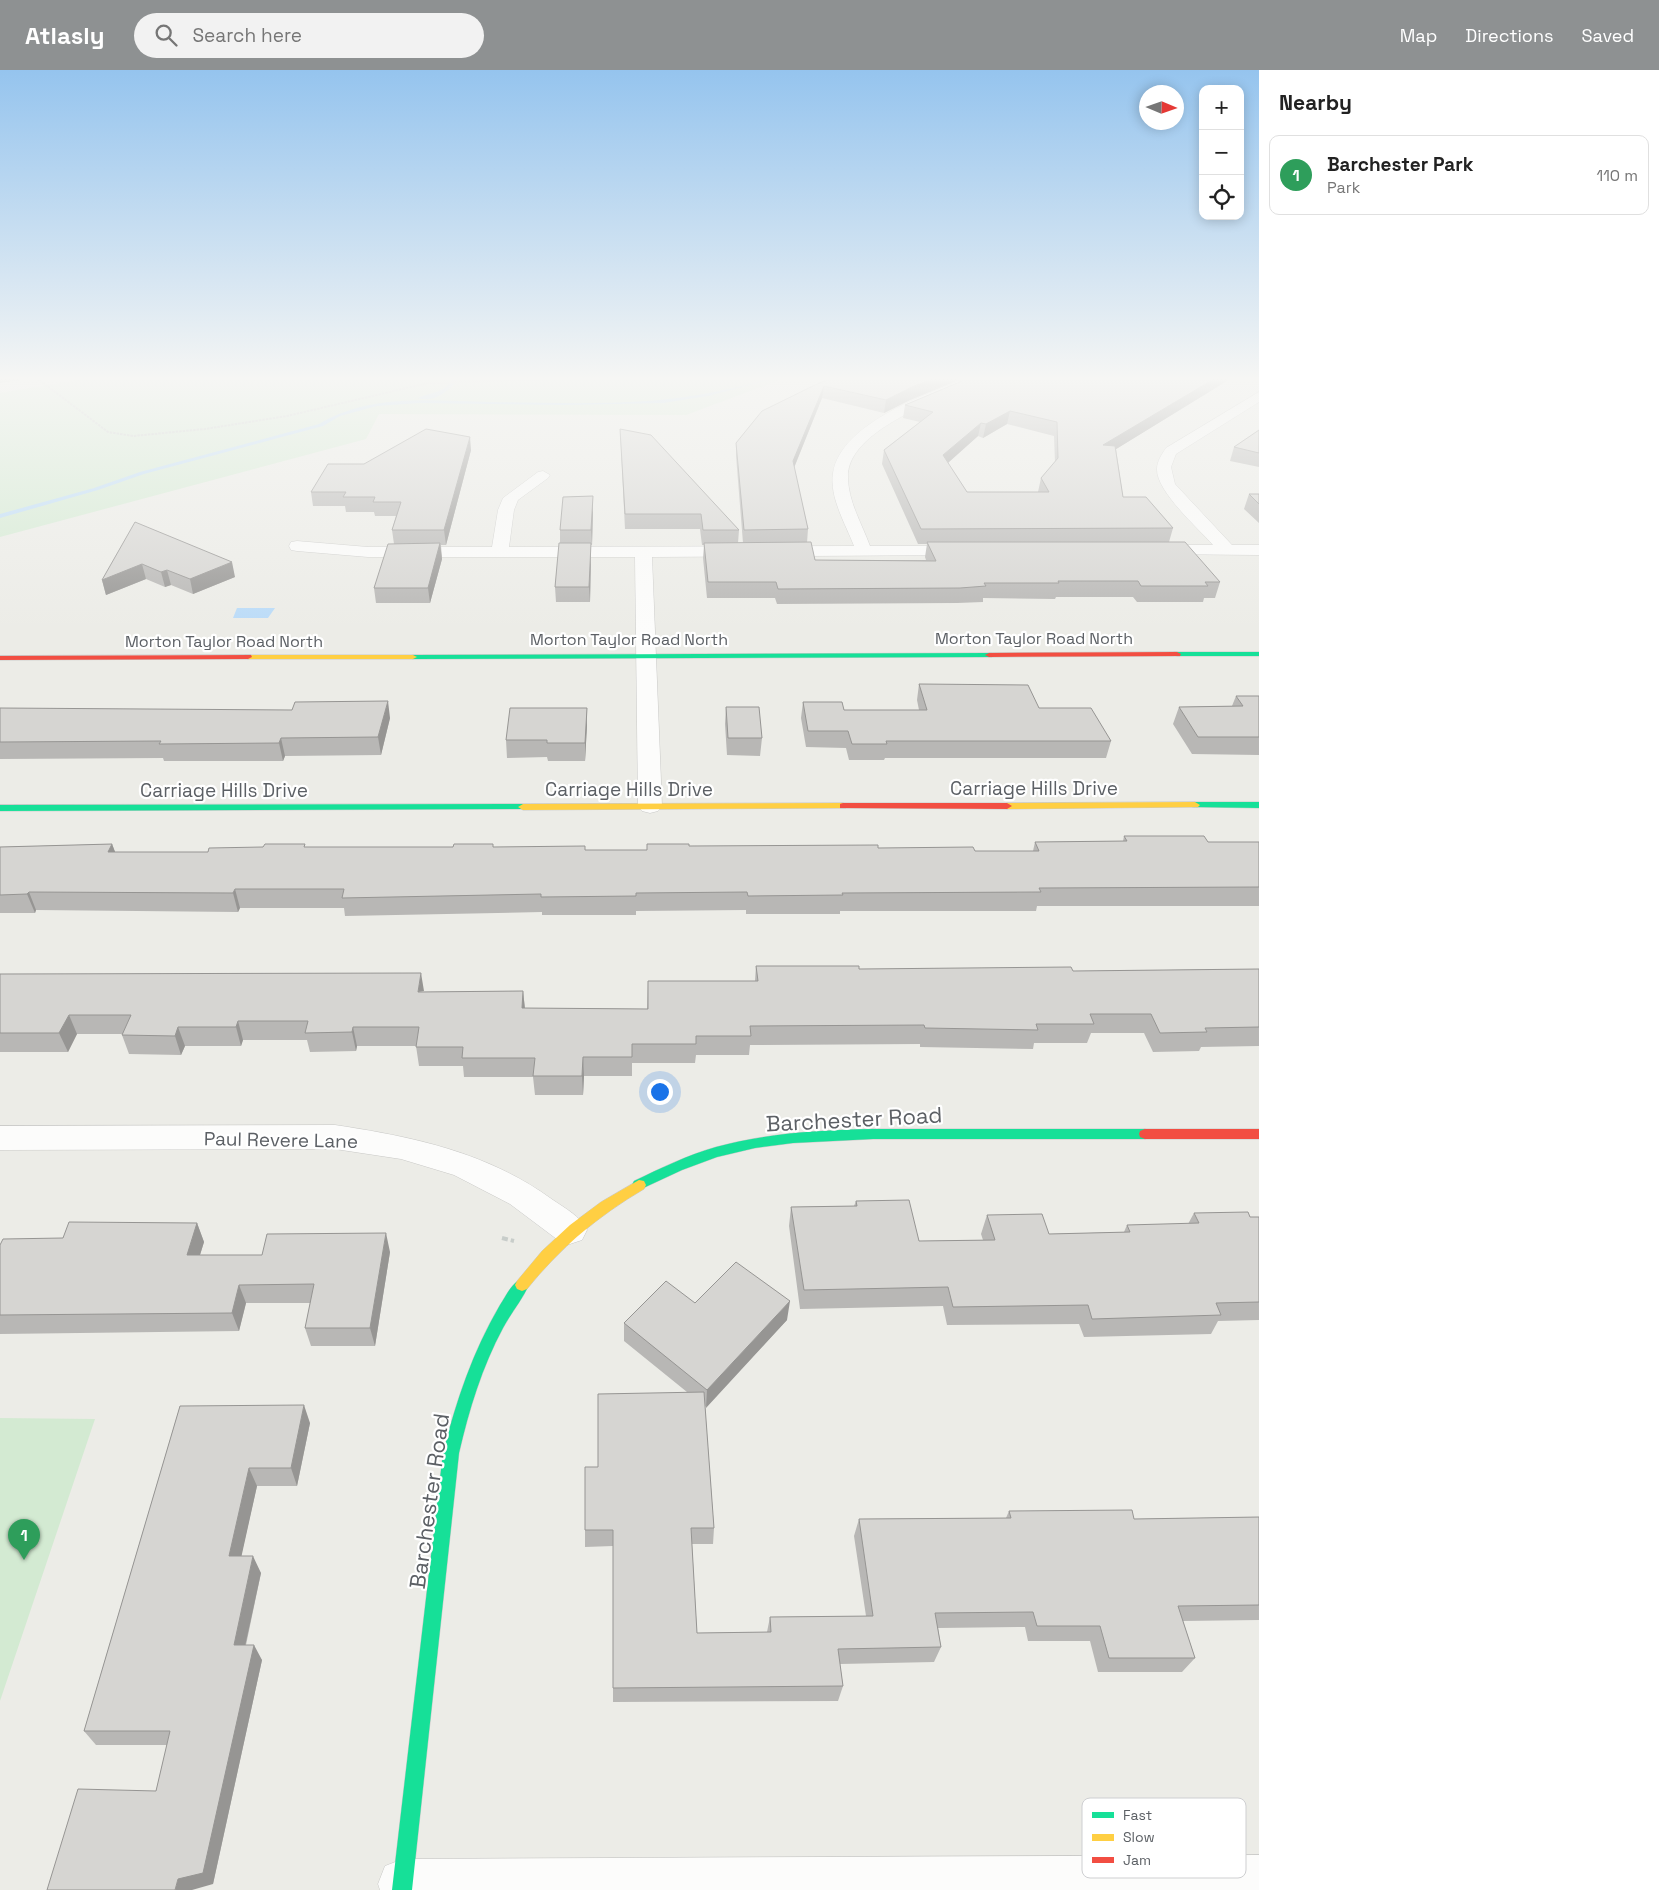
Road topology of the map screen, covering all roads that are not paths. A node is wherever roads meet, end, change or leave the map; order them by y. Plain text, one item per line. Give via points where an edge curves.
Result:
1 (842, 461) edge
2 (1164, 461) edge
3 (543, 475) dead end
4 (297, 546) dead end
5 (982, 550) edge
6 (1139, 550) edge
7 (1227, 550) junction
8 (1259, 550) edge
9 (500, 551) junction
10 (864, 551) junction
11 (643, 553) junction
12 (1259, 654) edge
13 (647, 655) junction
14 (0, 658) edge
15 (1259, 805) edge
16 (650, 806) junction
17 (0, 808) edge
18 (1259, 1134) edge
19 (0, 1138) edge
20 (570, 1230) junction
21 (1259, 1880) edge
22 (402, 1887) edge

1 - 10 street via 840,484
2 - 7 street via 1163,473 1168,485
3 - 9 street via 511,498
4 - 9 street via 368,552
5 - 10 street
6 - 7 street
7 - 8 street
9 - 11 street
10 - 11 street
11 - 13 street
12 - 13 street, Morton Taylor Road North
13 - 14 street, Morton Taylor Road North
13 - 16 street
15 - 16 street, Carriage Hills Drive
16 - 17 street, Carriage Hills Drive
18 - 20 street, Barchester Road via 782,1138 719,1151 671,1168 616,1196
19 - 20 street, Paul Revere Lane via 335,1137 401,1147 464,1166 522,1195
20 - 22 street, Barchester Road via 542,1257 513,1297 487,1344 463,1402 452,1453
21 - 22 street

